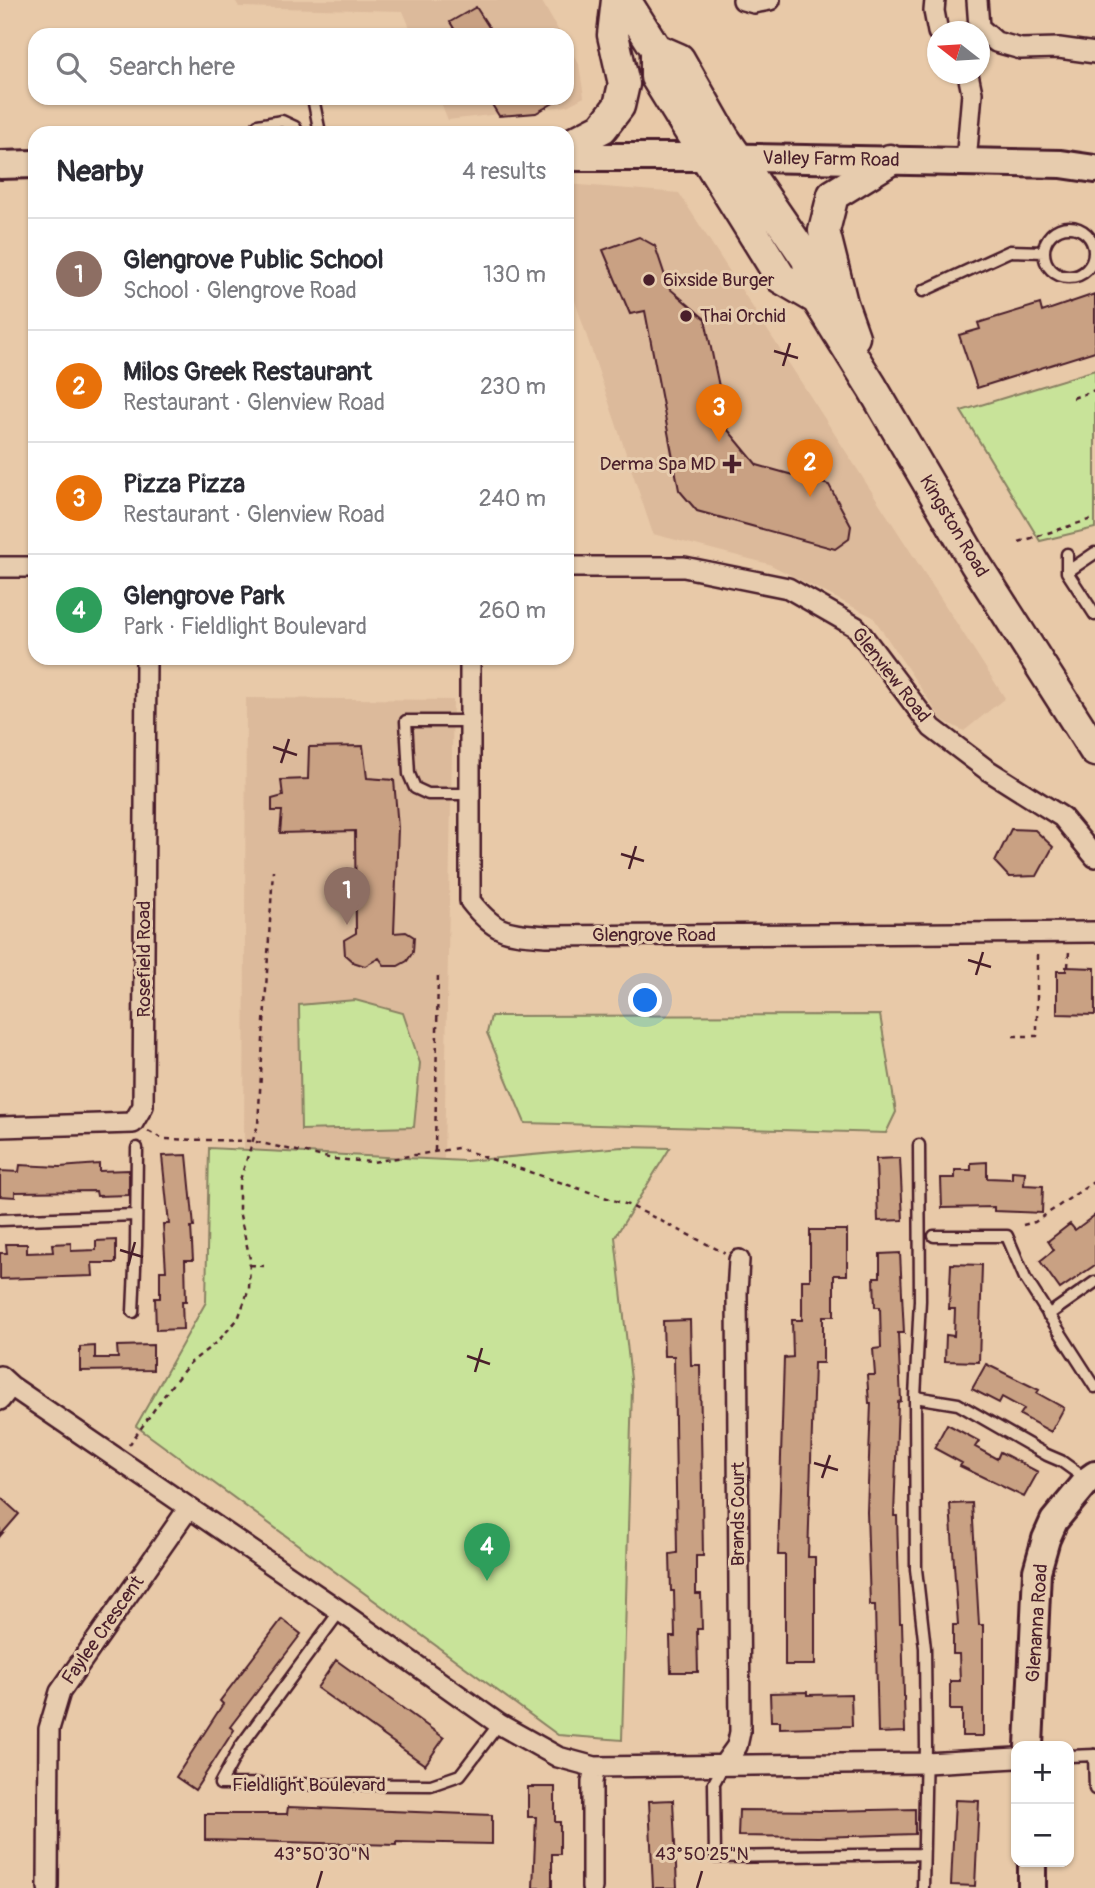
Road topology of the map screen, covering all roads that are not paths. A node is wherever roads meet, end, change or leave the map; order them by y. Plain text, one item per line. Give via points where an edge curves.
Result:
1 (617, 0) edge
2 (625, 0) edge
3 (743, 0) edge
4 (770, 0) edge
5 (935, 0) edge
6 (978, 0) edge
7 (936, 21) edge
8 (656, 49) junction
9 (1095, 53) edge
10 (970, 84) edge
11 (314, 105) edge
12 (258, 126) edge
13 (293, 126) edge
14 (319, 126) edge
15 (574, 142) edge
16 (574, 157) edge
17 (707, 157) junction
18 (737, 158) junction
19 (890, 160) junction
20 (966, 162) junction
21 (0, 164) edge
22 (28, 164) edge
23 (1095, 169) edge
24 (1095, 246) edge
25 (1044, 252) junction
26 (923, 291) dead end
27 (817, 299) junction
28 (872, 387) junction
29 (1095, 553) edge
30 (1067, 554) dead end
31 (574, 567) edge
32 (0, 568) edge
33 (28, 568) edge
34 (1067, 572) junction
35 (1095, 615) edge
36 (146, 665) edge
37 (470, 665) edge
38 (470, 721) junction
39 (1095, 751) edge
40 (470, 794) junction
41 (1095, 857) edge
42 (1095, 932) edge
43 (0, 1127) edge
44 (919, 1145) dead end
45 (137, 1148) dead end
46 (135, 1215) junction
47 (0, 1220) edge
48 (934, 1236) dead end
49 (739, 1260) road end
50 (1095, 1282) edge
51 (133, 1312) dead end
52 (1048, 1315) junction
53 (1095, 1387) edge
54 (4, 1388) edge
55 (915, 1397) junction
56 (1092, 1477) edge
57 (187, 1509) junction
58 (340, 1611) junction
59 (499, 1724) junction
60 (1029, 1741) edge
61 (1095, 1755) edge
62 (1074, 1756) edge
63 (1011, 1758) edge
64 (926, 1763) junction
65 (724, 1764) junction
66 (595, 1767) junction
67 (1095, 1789) edge
68 (922, 1854) junction
69 (1032, 1867) edge
70 (48, 1888) edge
71 (592, 1888) edge
72 (923, 1888) edge
73 (1032, 1888) edge

1 - 15 main road via 613,35 624,85 619,106 602,128
2 - 8 main road, Kingston Road
3 - 4 street
5 - 7 street
6 - 9 street via 979,27 996,42 1021,49
8 - 17 main road, Kingston Road via 656,77
8 - 18 main road, Kingston Road via 679,59
10 - 20 street
11 - 14 lane
12 - 13 lane via 282,121
16 - 17 street, Valley Farm Road
17 - 18 street, Valley Farm Road
17 - 27 main road, Kingston Road via 781,278
18 - 19 street, Valley Farm Road
18 - 27 main road, Kingston Road via 807,259
19 - 20 street, Valley Farm Road
19 - 28 main road via 834,195 824,231 842,303
20 - 23 street, Valley Farm Road
21 - 22 street
24 - 25 lane via 1086,232 1067,226 1050,236
24 - 25 lane via 1089,268 1072,278 1053,272
25 - 26 lane via 1010,251
27 - 28 main road, Kingston Road
28 - 39 main road, Kingston Road via 975,563
29 - 34 lane
30 - 34 lane
31 - 41 street, Glenview Road via 684,567 788,588 856,627 932,728 985,769 1062,817
32 - 33 street
34 - 35 lane
36 - 43 street, Rosefield Road via 144,1106 133,1123
37 - 38 street, Glengrove Road
38 - 40 street, Glengrove Road
38 - 40 lane via 406,722 409,774 415,788 428,794
40 - 42 street, Glengrove Road via 470,901 485,921 505,933
44 - 55 lane
45 - 46 lane
46 - 47 lane
46 - 51 lane
48 - 52 lane via 1007,1236
49 - 65 street, Brands Court via 740,1732 737,1746
50 - 52 lane
52 - 53 lane
54 - 57 street via 117,1458
55 - 56 lane via 958,1404
55 - 64 lane via 916,1569 925,1648
56 - 60 street, Glenanna Road via 1054,1521 1037,1571
57 - 58 street
57 - 70 street, Faylee Crescent via 60,1692 49,1729
58 - 59 street
58 - 59 lane, Fieldlight Boulevard via 240,1747 220,1784 431,1785 460,1775
59 - 66 street via 558,1757
61 - 62 lane
61 - 67 lane
63 - 64 street
64 - 65 street
64 - 68 lane
65 - 66 street
65 - 68 lane via 714,1783 715,1857
66 - 71 street
68 - 72 lane
69 - 73 street

